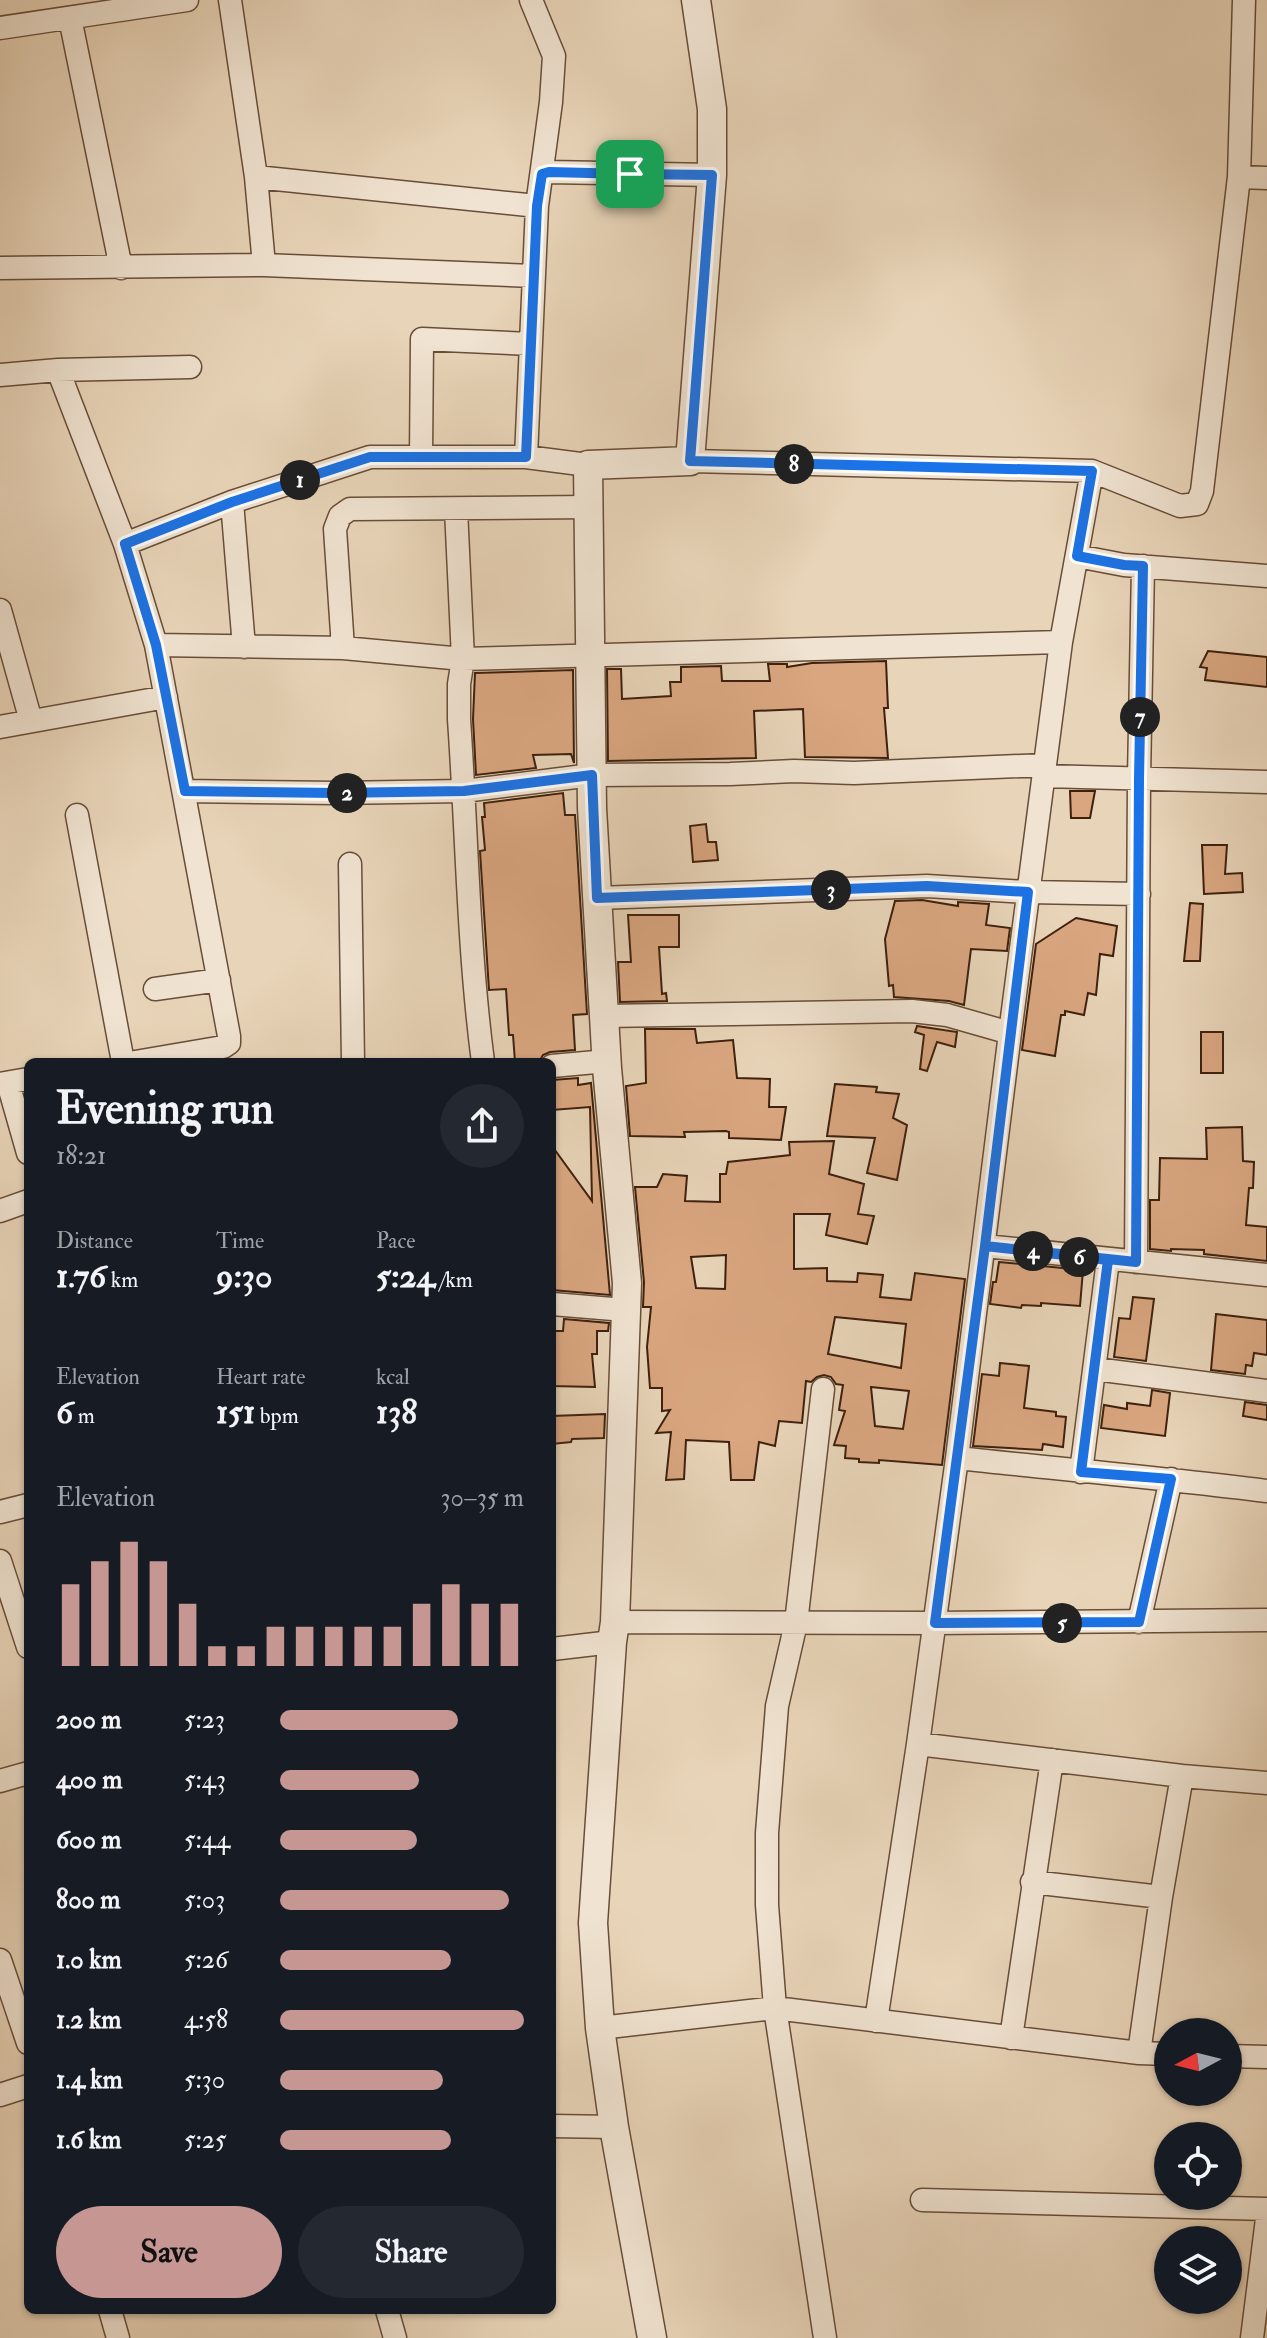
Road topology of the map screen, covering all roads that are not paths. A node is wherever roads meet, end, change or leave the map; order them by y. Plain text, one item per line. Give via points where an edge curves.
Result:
1 (187, 0) edge
2 (230, 0) edge
3 (531, 0) edge
4 (696, 0) edge
5 (1244, 0) edge
6 (70, 18) junction
7 (0, 28) edge
8 (542, 174) junction
9 (712, 175) junction
10 (256, 177) junction
11 (1239, 177) junction
12 (1267, 178) edge
13 (537, 206) junction
14 (264, 265) junction
15 (0, 268) edge
16 (121, 268) junction
17 (533, 276) junction
18 (531, 344) junction
19 (190, 367) dead end
20 (58, 370) junction
21 (0, 375) edge
22 (421, 457) junction
23 (526, 457) junction
24 (690, 461) junction
25 (588, 465) junction
26 (1092, 471) junction
27 (232, 502) junction
28 (589, 507) junction
29 (456, 509) junction
30 (125, 544) junction
31 (1077, 556) junction
32 (1143, 566) junction
33 (1267, 576) edge
34 (0, 610) edge
35 (1061, 642) junction
36 (156, 645) junction
37 (244, 647) junction
38 (343, 648) junction
39 (591, 656) junction
40 (463, 659) junction
41 (166, 697) junction
42 (31, 721) junction
43 (0, 727) edge
44 (1044, 770) junction
45 (592, 775) junction
46 (1139, 779) junction
47 (1267, 782) edge
48 (185, 791) junction
49 (464, 791) junction
50 (77, 815) dead end
51 (350, 864) dead end
52 (1028, 892) junction
53 (1139, 894) junction
54 (597, 898) junction
55 (219, 980) junction
56 (155, 989) dead end
57 (604, 1016) junction
58 (1010, 1033) junction
59 (122, 1058) edge
60 (158, 1058) edge
61 (353, 1058) edge
62 (482, 1058) edge
63 (607, 1061) junction
64 (556, 1066) edge
65 (12, 1082) edge
66 (24, 1135) edge
67 (24, 1202) edge
68 (0, 1211) edge
69 (985, 1246) junction
70 (1108, 1260) junction
71 (1136, 1262) junction
72 (1267, 1275) edge
73 (556, 1304) edge
74 (625, 1310) junction
75 (1095, 1369) junction
76 (823, 1389) dead end
77 (1267, 1391) edge
78 (957, 1458) junction
79 (1081, 1472) junction
80 (1171, 1479) junction
81 (1267, 1491) edge
82 (24, 1506) edge
83 (0, 1512) edge
84 (0, 1561) edge
85 (1267, 1620) edge
86 (1139, 1622) junction
87 (796, 1623) junction
88 (935, 1623) junction
89 (613, 1632) junction
90 (24, 1635) edge
91 (556, 1648) edge
92 (918, 1744) junction
93 (1052, 1760) junction
94 (24, 1774) edge
95 (1182, 1776) junction
96 (0, 1781) edge
97 (1267, 1783) edge
98 (1032, 1882) junction
99 (1161, 1897) junction
100 (0, 1960) edge
101 (775, 2008) junction
102 (876, 2021) junction
103 (600, 2028) junction
104 (24, 2031) edge
105 (1011, 2038) junction
106 (1139, 2053) junction
107 (1154, 2054) edge
108 (1242, 2056) edge
109 (1267, 2057) edge
110 (24, 2087) edge
111 (0, 2095) edge
112 (556, 2126) edge
113 (614, 2127) junction
114 (922, 2200) dead end
115 (1267, 2209) edge
116 (1267, 2219) edge
117 (111, 2314) edge
118 (388, 2314) edge
119 (118, 2338) edge
120 (395, 2338) edge
121 (652, 2338) edge
122 (825, 2338) edge
123 (1252, 2338) edge

1 - 6 street
2 - 10 street
3 - 8 street via 554,56
4 - 9 street via 712,109
5 - 11 street
6 - 7 street
6 - 16 street
8 - 9 street
8 - 13 street
9 - 24 street
10 - 13 street
10 - 14 street
11 - 12 street
11 - 26 street via 1197,504 1180,506
13 - 17 street
14 - 16 street
14 - 17 street
15 - 16 street
17 - 18 street
18 - 22 street via 422,339
18 - 23 street
19 - 20 street
20 - 21 street
20 - 30 street
22 - 23 street
22 - 27 street via 370,457
23 - 25 street
24 - 25 street
24 - 26 street
25 - 28 street
26 - 31 street
27 - 30 street
27 - 37 street
28 - 29 street
28 - 39 street
29 - 38 street via 350,509 340,516 335,529
29 - 40 street
30 - 36 street
31 - 32 street
31 - 35 street
32 - 33 street
32 - 46 street
34 - 42 street
35 - 39 street
35 - 44 street
36 - 37 street
36 - 41 street
37 - 38 street
38 - 40 street
39 - 40 street
39 - 45 street
40 - 49 street via 459,719
41 - 42 street
41 - 48 street
42 - 43 street
44 - 45 street
44 - 46 street
44 - 52 street
45 - 49 street
45 - 54 street
46 - 47 street
46 - 53 street
48 - 49 street
48 - 55 street
49 - 62 street
50 - 59 street
51 - 61 street
52 - 53 street
52 - 54 street via 927,886
52 - 58 street
53 - 71 street
54 - 57 street
55 - 56 street
55 - 60 street via 229,1043
57 - 58 street via 912,1011
57 - 63 street
58 - 69 street
63 - 64 street
63 - 74 street
65 - 66 street
67 - 68 street
69 - 70 street
69 - 78 street
70 - 71 street
70 - 75 street
71 - 72 street
73 - 74 street
74 - 89 street
75 - 77 street
75 - 79 street
76 - 87 street
78 - 79 street
78 - 88 street
79 - 80 street
80 - 81 street
80 - 86 street
82 - 83 street
84 - 90 street
85 - 86 street
86 - 88 street
87 - 88 street
87 - 89 street
87 - 101 street via 777,1706 767,1833
88 - 92 street
89 - 91 street
89 - 103 street via 593,1923
92 - 93 street
92 - 102 street
93 - 95 street
93 - 98 street
94 - 96 street
95 - 97 street
95 - 99 street
98 - 99 street
98 - 105 street
99 - 106 street
100 - 104 street
101 - 102 street
101 - 103 street
101 - 122 street
102 - 105 street
103 - 113 street
105 - 106 street
106 - 107 street
108 - 109 street
110 - 111 street
112 - 113 street
113 - 121 street
114 - 115 street
116 - 123 street
117 - 119 street
118 - 120 street

